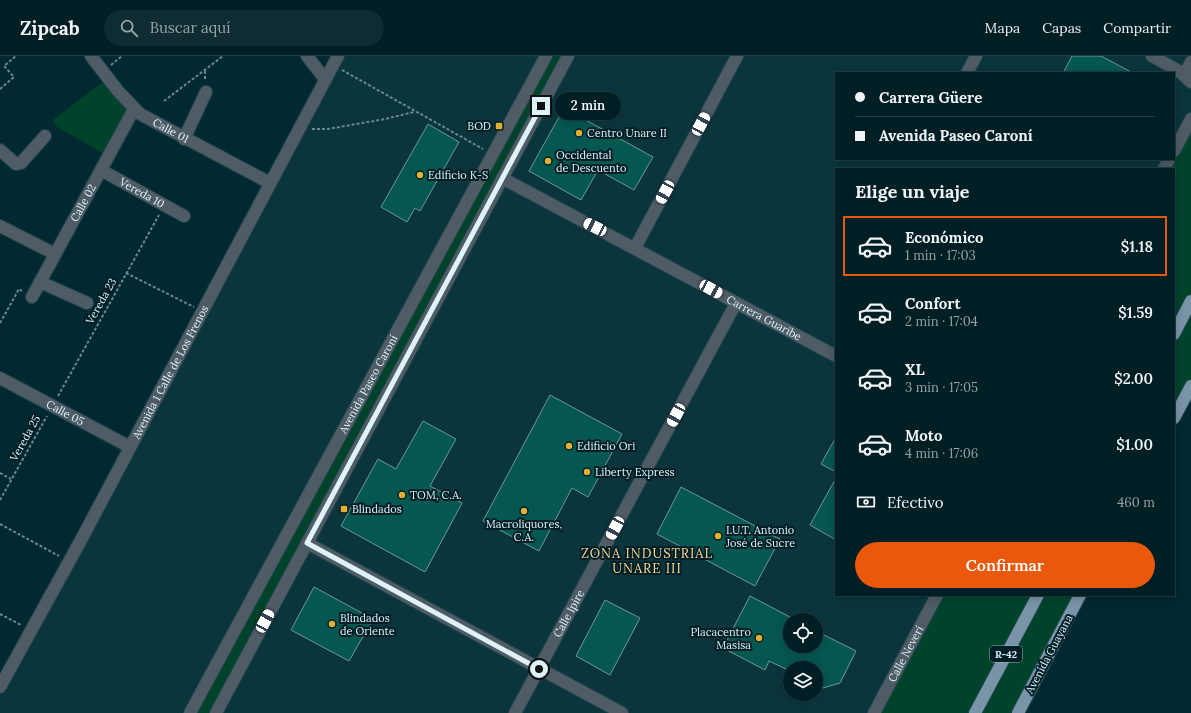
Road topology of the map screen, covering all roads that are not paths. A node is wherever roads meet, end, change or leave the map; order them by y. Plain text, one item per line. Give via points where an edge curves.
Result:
1 (91, 56) edge
2 (307, 56) edge
3 (546, 56) edge
4 (568, 56) edge
5 (737, 56) edge
6 (976, 56) edge
7 (1152, 56) edge
8 (335, 61) edge
9 (1191, 62) edge
10 (968, 72) edge
11 (325, 79) junction
12 (1187, 79) edge
13 (206, 92) dead end
14 (134, 109) junction
15 (1191, 119) edge
16 (45, 136) dead end
17 (184, 139) junction
18 (1175, 149) edge
19 (0, 150) edge
20 (101, 170) junction
21 (502, 178) junction
22 (270, 183) junction
23 (184, 216) dead end
24 (0, 226) edge
25 (635, 248) junction
26 (55, 254) junction
27 (40, 282) junction
28 (32, 297) road end
29 (1191, 300) edge
30 (87, 303) dead end
31 (736, 303) junction
32 (1175, 332) edge
33 (835, 355) edge
34 (0, 378) edge
35 (1191, 386) edge
36 (1175, 416) edge
37 (130, 447) junction
38 (307, 543) junction
39 (936, 596) edge
40 (1037, 596) edge
41 (1079, 596) edge
42 (539, 669) junction
43 (1, 683) edge
44 (190, 713) edge
45 (216, 713) edge
46 (515, 713) edge
47 (622, 713) edge
48 (874, 713) edge
49 (975, 713) edge
50 (1018, 713) edge

1 - 14 street, Calle 01
2 - 11 street
3 - 44 street, Avenida Paseo Caroní
4 - 21 street, Avenida Paseo Caroní
5 - 25 street
6 - 10 street
7 - 12 street
8 - 11 street, Avenida 1 Calle de Los Frenos
9 - 12 street
11 - 22 street, Avenida 1 Calle de Los Frenos
13 - 17 street
14 - 17 street, Calle 01
14 - 20 street, Calle 02
15 - 18 street
16 - 19 street via 21,163 16,164
17 - 22 street, Calle 01
20 - 23 street, Vereda 10
20 - 26 street, Calle 02
21 - 25 street, Carrera Guaribe
21 - 38 street, Avenida Paseo Caroní
22 - 37 street, Avenida 1 Calle de Los Frenos
24 - 26 street
25 - 31 street, Carrera Guaribe
26 - 27 street, Calle 02
27 - 28 street, Calle 02
27 - 30 street
29 - 32 main road
31 - 33 street, Carrera Guaribe
31 - 42 street, Calle Ipire
34 - 37 street, Calle 05
35 - 36 main road
37 - 43 street, Avenida 1 Calle de Los Frenos
38 - 42 street
38 - 45 street, Avenida Paseo Caroní
39 - 48 street, Calle Neverí
40 - 49 main road, R-42
41 - 50 main road, Avenida Guayana
42 - 46 street, Calle Ipire
42 - 47 street

